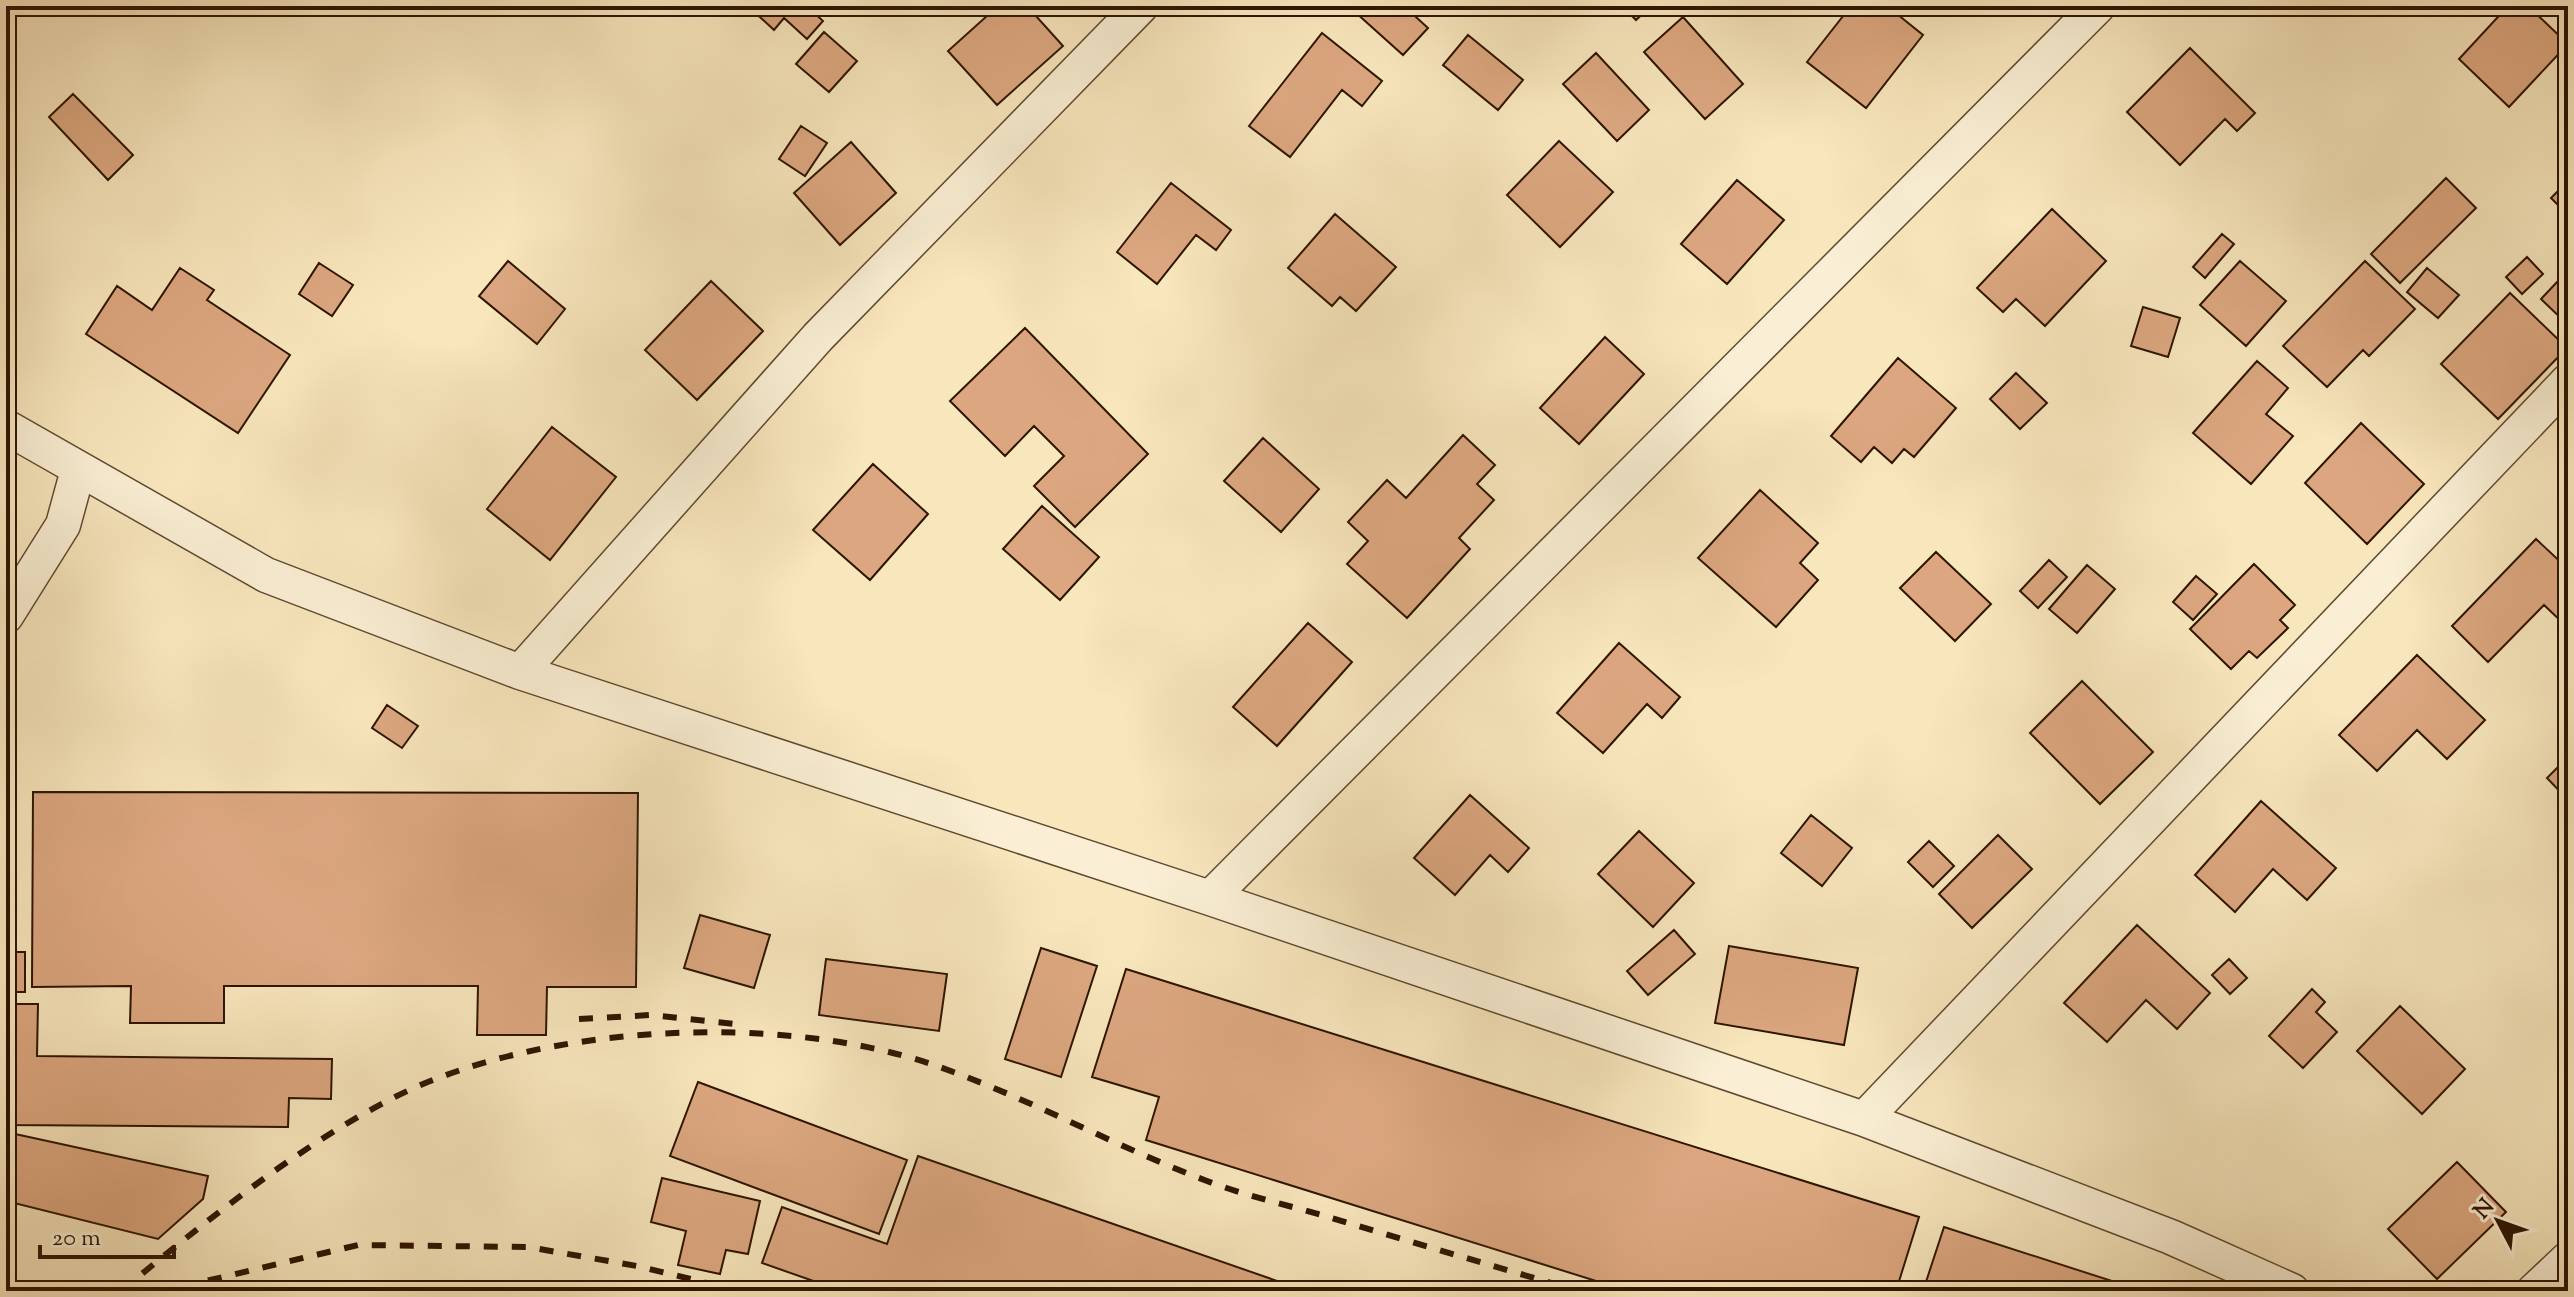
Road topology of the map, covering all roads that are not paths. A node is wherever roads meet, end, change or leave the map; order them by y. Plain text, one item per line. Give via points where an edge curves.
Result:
1 (1141, 6) edge
2 (2098, 6) edge
3 (2568, 381) edge
4 (6, 427) edge
5 (78, 470) junction
6 (6, 616) edge
7 (520, 672) junction
8 (1210, 898) junction
9 (1864, 1119) junction
10 (2568, 1259) edge
11 (2292, 1291) edge
12 (2534, 1291) edge

1 - 7 street via 818,337
2 - 8 street
3 - 9 street
4 - 5 street
5 - 6 street via 63,525
5 - 7 street via 266,575
7 - 8 street
8 - 9 street
9 - 11 street via 2171,1237
10 - 12 street

